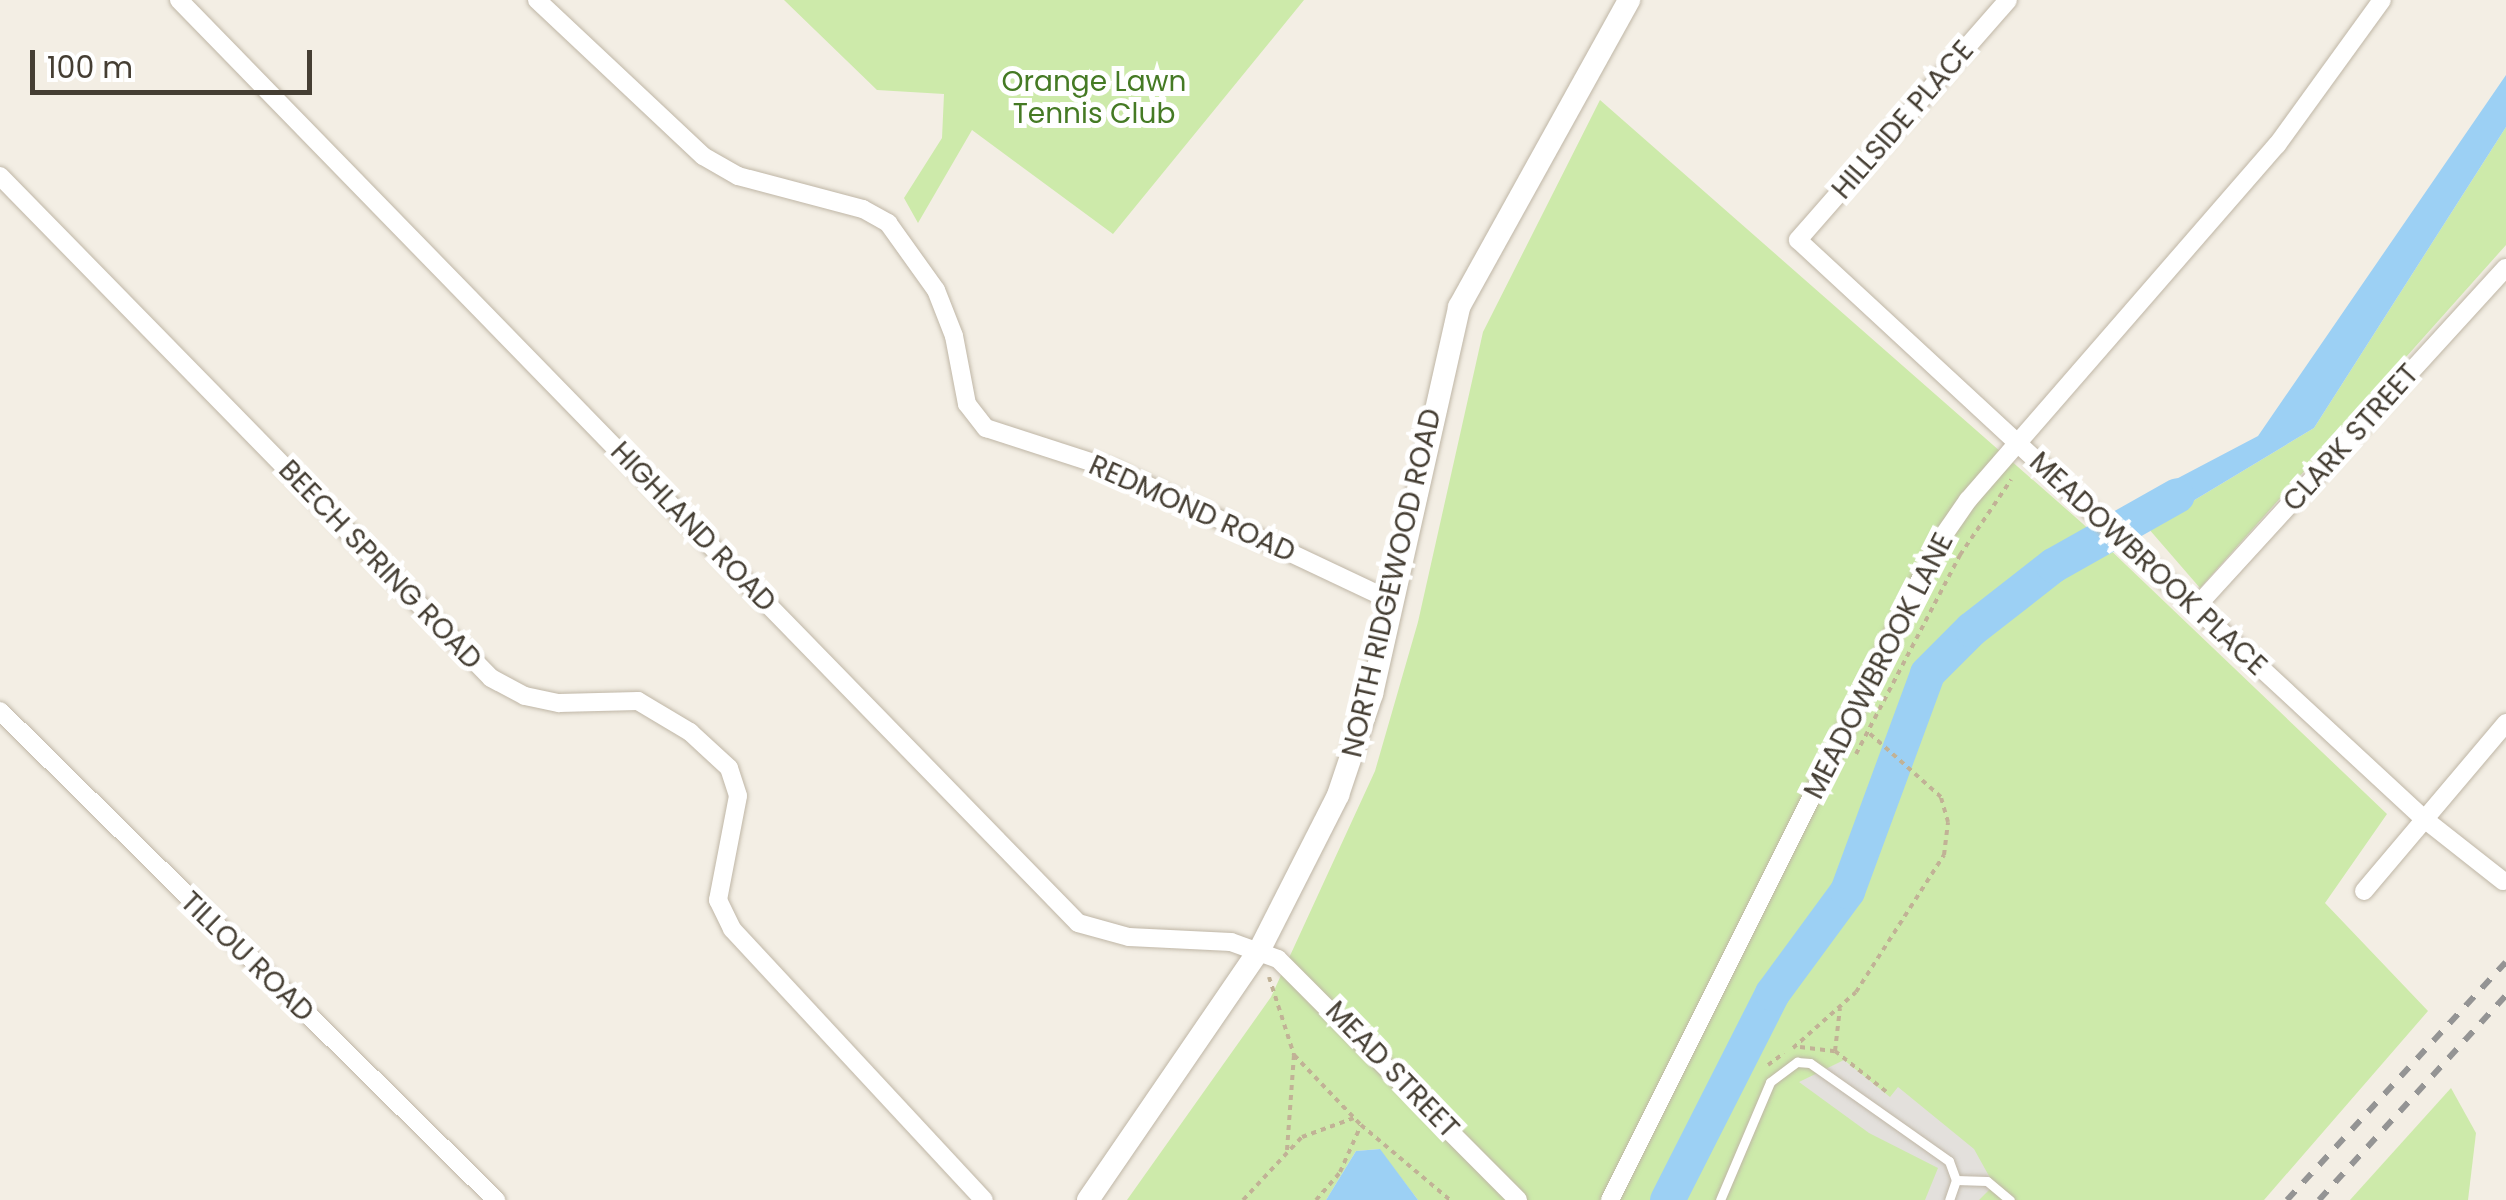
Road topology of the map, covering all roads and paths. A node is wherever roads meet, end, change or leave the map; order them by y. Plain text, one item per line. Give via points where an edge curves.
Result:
1 (179, 0) edge
2 (537, 0) edge
3 (1629, 0) edge
4 (2008, 0) edge
5 (2382, 0) edge
6 (0, 176) edge
7 (1798, 240) joint
8 (2506, 268) edge
9 (2018, 444) junction
10 (2018, 472) dead end
11 (1392, 601) junction
12 (2196, 607) junction
13 (0, 711) edge
14 (2506, 723) edge
15 (2423, 818) junction
16 (2504, 881) dead end
17 (2364, 891) dead end
18 (1260, 949) junction
19 (1840, 1008) junction
20 (1795, 1047) junction
21 (1835, 1051) junction
22 (1294, 1055) junction
23 (1760, 1073) dead end
24 (1888, 1093) dead end
25 (1354, 1118) junction
26 (1361, 1125) junction
27 (1286, 1152) junction
28 (1956, 1180) junction
29 (496, 1200) edge
30 (984, 1200) edge
31 (1088, 1200) edge
32 (1244, 1200) edge
33 (1316, 1200) edge
34 (1450, 1200) edge
35 (1518, 1200) edge
36 (1610, 1200) edge
37 (1720, 1200) edge
38 (1949, 1200) edge
39 (2010, 1200) edge

1 - 18 street, HIGHLAND ROAD via 1078,923 1129,937
2 - 11 street, REDMOND ROAD via 703,156 738,176 888,223 936,290 954,336 967,404 986,428 1114,470
3 - 11 street, NORTH RIDGEWOOD ROAD via 1459,307
4 - 7 street, HILLSIDE PLACE
5 - 9 street, MEADOWBROOK LANE via 2277,144
6 - 30 street, BEECH SPRING ROAD via 491,678 525,696 559,703 638,701 690,732 729,768 738,796 718,900 732,930
7 - 9 street, MEADOWBROOK PLACE
8 - 12 street, CLARK STREET
9 - 12 street, MEADOWBROOK PLACE
9 - 36 street, MEADOWBROOK LANE via 1939,542
10 - 19 path via 1960,555 1868,732 1918,775 1944,810 1944,855
11 - 18 street, NORTH RIDGEWOOD ROAD via 1354,754
12 - 15 street, MEADOWBROOK PLACE
13 - 29 street, TILLOU ROAD
14 - 15 street
15 - 16 street, MEADOWBROOK PLACE
15 - 17 street
18 - 22 path
18 - 31 street, NORTH RIDGEWOOD ROAD
18 - 35 street, MEAD STREET via 1306,981
19 - 20 path
19 - 21 path
20 - 21 path
20 - 23 path
21 - 24 path
22 - 25 path
22 - 27 path
25 - 26 path
25 - 27 path via 1322,1125
26 - 33 path via 1340,1172
26 - 34 path
27 - 32 path
28 - 37 lane via 1949,1161 1810,1063 1798,1062 1770,1082
28 - 38 lane
28 - 39 lane via 1986,1181

